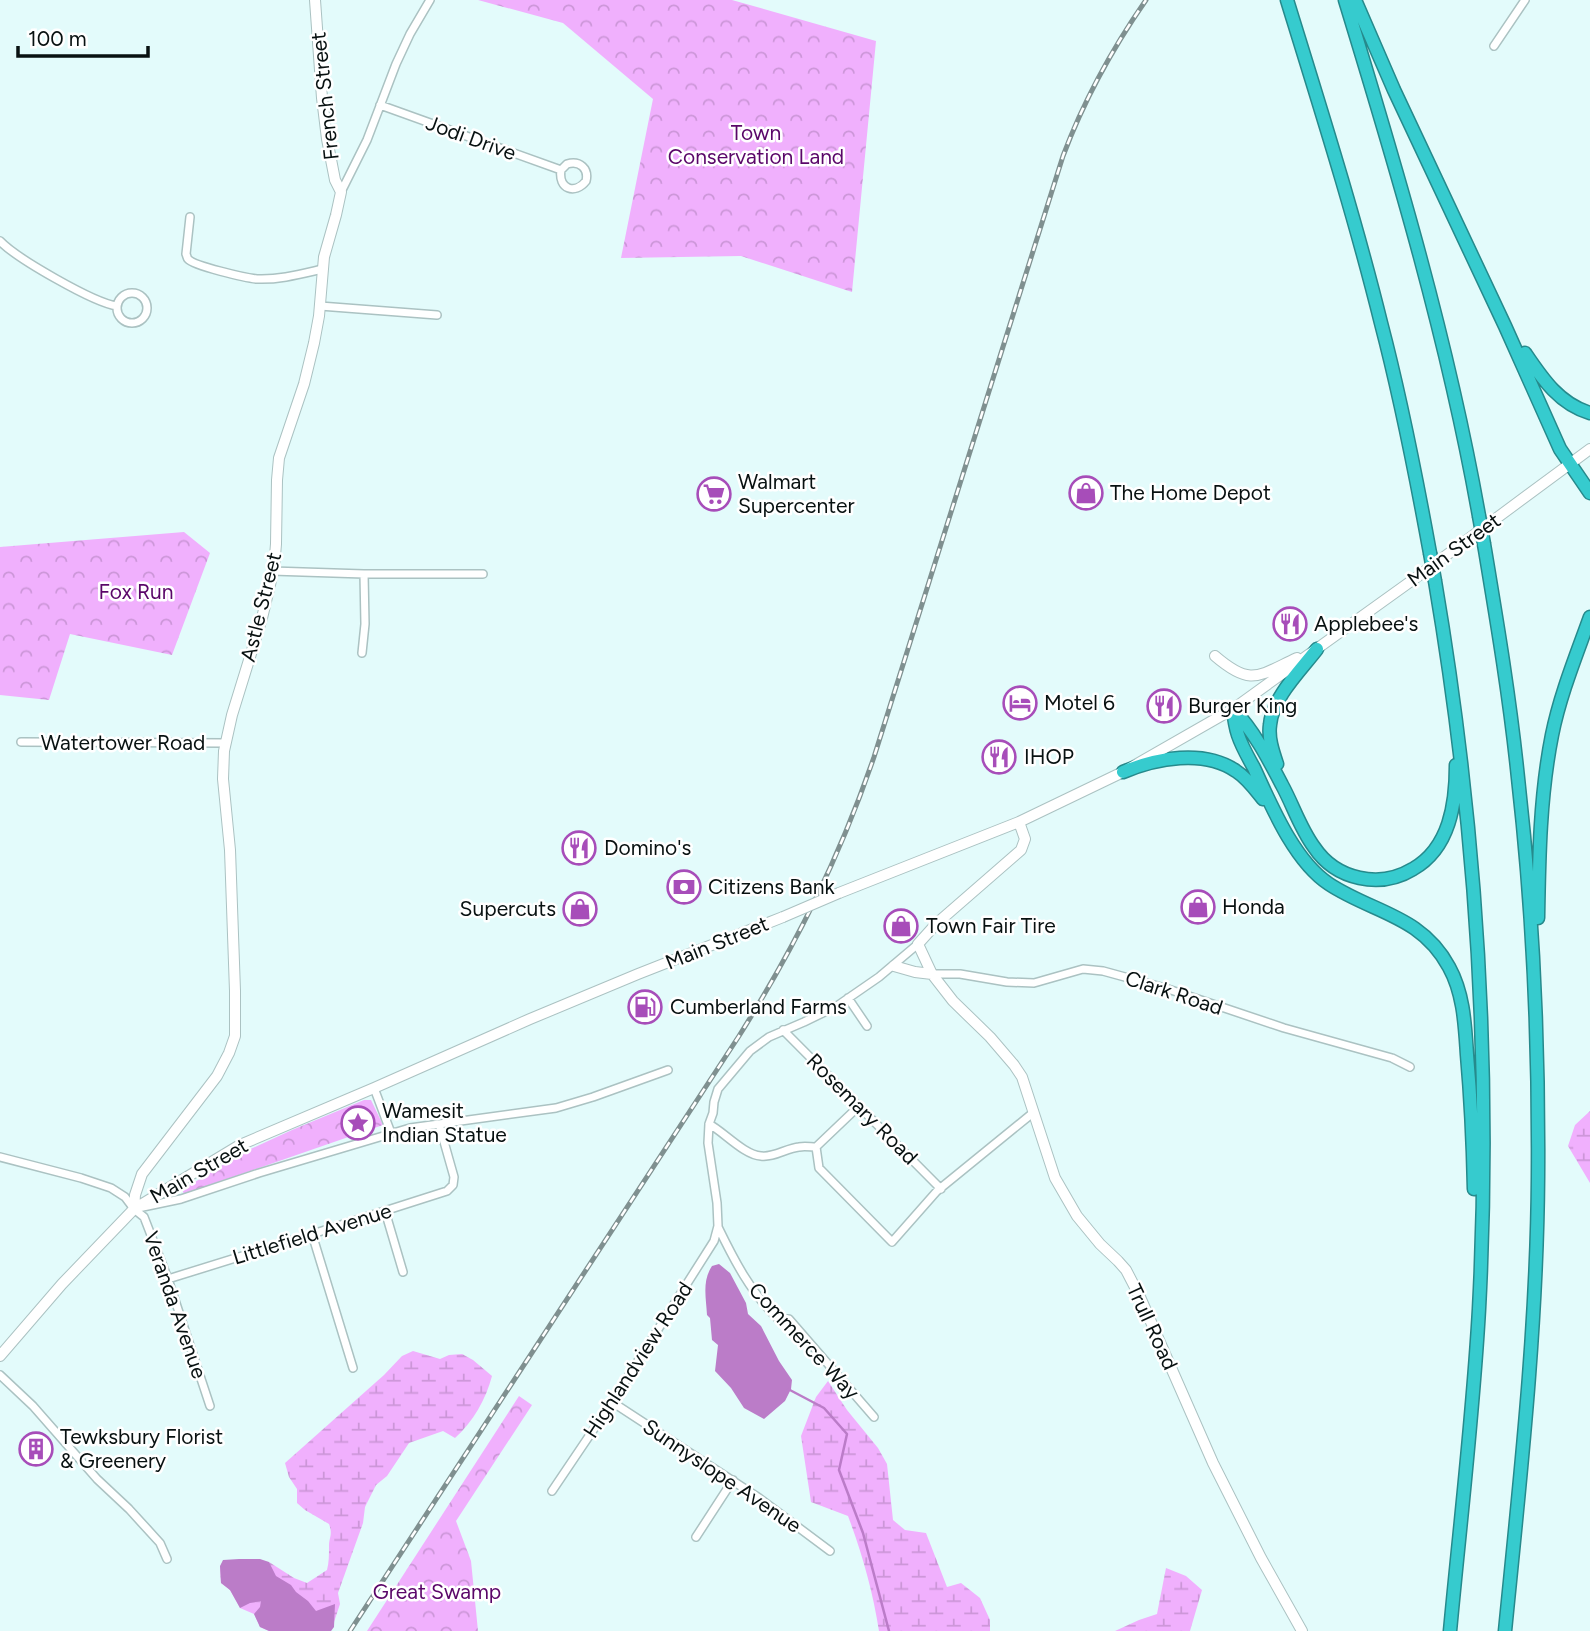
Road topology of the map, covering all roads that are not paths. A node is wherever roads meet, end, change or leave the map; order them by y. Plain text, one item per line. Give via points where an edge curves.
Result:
1 (315, 0) edge
2 (430, 0) edge
3 (1287, 0) edge
4 (1345, 0) edge
5 (1355, 0) edge
6 (1525, 0) edge
7 (1494, 46) dead end
8 (380, 105) junction
9 (561, 170) dead end
10 (341, 192) junction
11 (190, 216) dead end
12 (0, 241) edge
13 (323, 270) junction
14 (117, 306) junction
15 (320, 306) junction
16 (437, 315) dead end
17 (1505, 326) junction
18 (1590, 413) edge
19 (1590, 449) edge
20 (1569, 465) junction
21 (1590, 493) edge
22 (272, 571) junction
23 (364, 574) junction
24 (483, 574) dead end
25 (1590, 617) edge
26 (1317, 649) junction
27 (362, 653) dead end
28 (1215, 656) dead end
29 (1233, 709) junction
30 (1455, 710) junction
31 (21, 743) dead end
32 (225, 743) junction
33 (1123, 772) junction
34 (1284, 788) junction
35 (1275, 813) junction
36 (1019, 822) junction
37 (918, 944) junction
38 (894, 966) junction
39 (932, 974) junction
40 (848, 998) junction
41 (1536, 1020) junction
42 (867, 1026) dead end
43 (783, 1030) junction
44 (1410, 1067) dead end
45 (668, 1070) dead end
46 (374, 1088) junction
47 (859, 1106) junction
48 (1034, 1112) junction
49 (439, 1124) junction
50 (709, 1124) junction
51 (391, 1133) junction
52 (816, 1147) junction
53 (0, 1157) edge
54 (941, 1189) junction
55 (134, 1209) junction
56 (385, 1211) junction
57 (718, 1226) junction
58 (312, 1234) junction
59 (403, 1272) dead end
60 (167, 1279) junction
61 (1479, 1308) junction
62 (0, 1356) edge
63 (353, 1368) dead end
64 (0, 1375) edge
65 (612, 1402) junction
66 (210, 1406) dead end
67 (874, 1418) dead end
68 (733, 1480) junction
69 (552, 1491) dead end
70 (696, 1537) dead end
71 (830, 1551) dead end
72 (167, 1559) dead end
73 (1302, 1631) edge
74 (1450, 1631) edge
75 (1505, 1631) edge

1 - 10 street, French Street via 327,139
2 - 8 street, Astle Street
3 - 30 highway, bridge via 1330,136 1404,421
4 - 41 highway, bridge via 1421,260 1468,455 1502,646 1519,780
5 - 17 highway
6 - 7 street
8 - 9 street, Jodi Drive
8 - 10 street, Astle Street
10 - 13 street, Astle Street
11 - 13 street via 186,254 195,263 257,279
12 - 14 street via 23,259 99,301
13 - 15 street, Astle Street
14 - 14 street via 118,315 129,323 145,316 145,302 135,293 121,297
15 - 16 street
15 - 22 street, Astle Street via 310,360 279,458
17 - 18 highway via 1557,394
17 - 20 highway
19 - 20 street, Main Street
20 - 21 highway
20 - 26 street, Main Street
22 - 23 street
22 - 32 street, Astle Street
23 - 24 street
23 - 27 street
25 - 41 highway via 1552,734 1545,780
26 - 28 street via 1251,676
26 - 29 street, Main Street
26 - 34 highway via 1280,697 1269,726
29 - 33 street, Main Street
29 - 34 highway via 1253,733
29 - 35 highway via 1241,743
30 - 34 highway via 1454,801 1449,821 1433,853 1406,873 1366,880 1334,867 1312,845
30 - 61 highway via 1470,837 1480,999
31 - 32 street, Watertower Road
32 - 55 street, Astle Street via 235,1036 211,1086 142,1174
33 - 35 highway via 1169,760 1214,761 1240,773
33 - 36 street, Main Street
35 - 61 highway via 1314,872 1334,887 1411,924 1432,943 1454,977 1462,1008 1471,1100
36 - 37 street via 1025,840 1021,850
36 - 46 street, Main Street, bridge via 638,974
37 - 38 street
37 - 39 street, Trull Road
38 - 39 street
38 - 40 street
39 - 44 street, Clark Road via 1034,983 1083,970 1103,971
39 - 48 street, Trull Road via 1014,1065
40 - 42 street
40 - 43 street
41 - 75 highway via 1536,1250 1525,1429
43 - 47 street, Rosemary Road
43 - 50 street via 750,1051 718,1089
45 - 49 street via 556,1108
46 - 51 street
46 - 55 street, Main Street via 240,1145
47 - 52 street
47 - 54 street, Rosemary Road
48 - 54 street
48 - 73 street, Trull Road via 1055,1178 1077,1216 1126,1270 1213,1463
49 - 51 street
49 - 56 street, Littlefield Avenue via 453,1185
50 - 52 street via 764,1157
50 - 57 street
51 - 55 street via 181,1199
52 - 54 street via 819,1168 892,1242
53 - 55 street, Veranda Avenue via 100,1184 122,1195
55 - 60 street, Veranda Avenue via 149,1225
55 - 62 street, Main Street
56 - 58 street, Littlefield Avenue
56 - 59 street
57 - 65 street, Highlandview Road via 707,1253
57 - 67 street, Commerce Way via 742,1273 770,1311 778,1319 789,1319
58 - 60 street, Littlefield Avenue
58 - 63 street
60 - 66 street, Veranda Avenue
61 - 74 highway
64 - 72 street via 129,1509 160,1544
65 - 68 street, Sunnyslope Avenue
65 - 69 street, Highlandview Road
68 - 70 street
68 - 71 street, Sunnyslope Avenue

